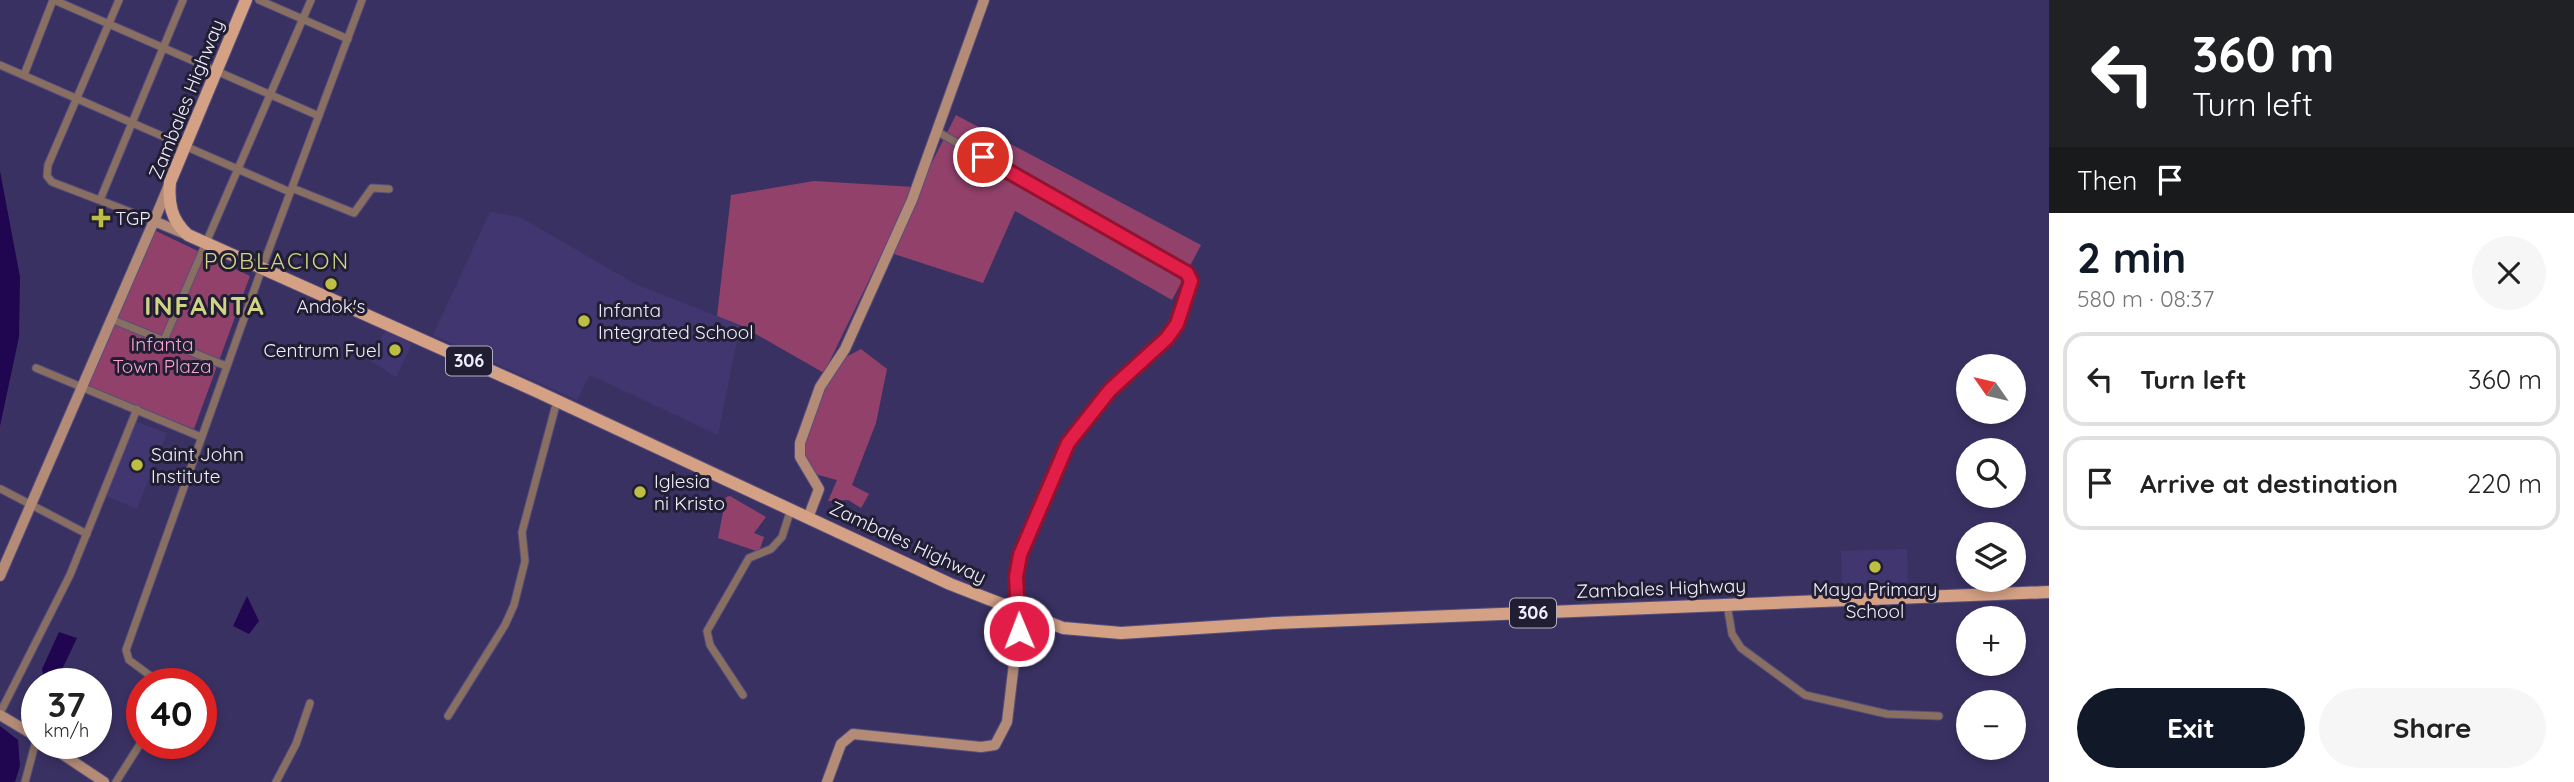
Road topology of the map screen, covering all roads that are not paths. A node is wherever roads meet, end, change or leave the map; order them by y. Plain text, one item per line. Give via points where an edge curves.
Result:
1 (53, 0) edge
2 (119, 0) edge
3 (183, 0) edge
4 (246, 0) edge
5 (259, 0) edge
6 (310, 0) edge
7 (362, 0) edge
8 (984, 0) edge
9 (302, 20) junction
10 (110, 23) junction
11 (348, 38) junction
12 (164, 48) junction
13 (0, 65) edge
14 (216, 71) junction
15 (24, 75) junction
16 (271, 95) junction
17 (77, 98) junction
18 (319, 116) junction
19 (131, 121) junction
20 (938, 132) junction
21 (185, 144) junction
22 (240, 169) junction
23 (170, 182) junction
24 (389, 189) dead end
25 (291, 190) junction
26 (100, 200) junction
27 (154, 221) junction
28 (188, 235) junction
29 (206, 244) junction
30 (262, 268) junction
31 (111, 319) junction
32 (164, 340) junction
33 (226, 366) junction
34 (36, 369) dead end
35 (82, 388) junction
36 (557, 401) junction
37 (137, 409) junction
38 (201, 437) junction
39 (1, 489) edge
40 (30, 505) junction
41 (790, 509) junction
42 (808, 518) junction
43 (87, 534) junction
44 (0, 576) edge
45 (2049, 592) edge
46 (1727, 604) junction
47 (1020, 613) junction
48 (141, 668) edge
49 (743, 695) dead end
50 (310, 703) dead end
51 (0, 714) edge
52 (448, 716) dead end
53 (1939, 716) dead end
54 (21, 727) edge
55 (31, 759) edge
56 (70, 759) edge
57 (131, 759) edge
58 (25, 782) edge
59 (104, 782) edge
60 (116, 782) edge
61 (276, 782) edge
62 (827, 782) edge

1 - 10 street
1 - 15 street
2 - 10 street
3 - 12 street
4 - 14 main road, Zambales Highway
5 - 9 street
6 - 9 street
7 - 11 street
8 - 20 street
9 - 11 street
9 - 16 street
10 - 12 street
10 - 17 street
11 - 18 street
12 - 14 street
12 - 19 street
13 - 15 street
14 - 16 street
14 - 21 main road, Zambales Highway
15 - 17 street
16 - 18 street
16 - 22 street
17 - 19 street
17 - 26 street via 47,176
18 - 25 street
19 - 21 street
19 - 26 street
20 - 42 street via 869,297 845,349 820,387 803,433 800,457 819,489
20 - 47 street via 1190,277 1172,331 1110,390 1068,443 1020,555 1016,577
21 - 22 street
21 - 23 main road, Zambales Highway
22 - 25 street
22 - 29 street
23 - 27 street
23 - 28 main road, Zambales Highway via 172,212
24 - 25 street via 372,188 354,214
25 - 30 street
26 - 27 street
27 - 28 street
27 - 31 street
28 - 29 main road, Zambales Highway / 306
29 - 30 main road, Zambales Highway / 306
29 - 32 street
30 - 33 street
30 - 36 main road, Zambales Highway / 306
31 - 32 street
31 - 35 street
32 - 33 street
33 - 38 street
34 - 35 street
35 - 37 street
35 - 40 street
36 - 41 main road, Zambales Highway / 306
36 - 52 street via 522,532 525,561 514,605
37 - 38 street
37 - 43 street
38 - 48 street via 126,650 127,658
39 - 40 street
40 - 43 street
40 - 44 street
41 - 42 main road, Zambales Highway / 306
41 - 49 street via 782,537 771,549 746,561 707,631 710,645
42 - 47 main road, Zambales Highway / 306
43 - 51 street
45 - 46 main road, Zambales Highway / 306
46 - 47 main road, Zambales Highway / 306 via 1121,633 1063,628
46 - 53 street via 1732,634 1741,648 1805,695 1887,714
47 - 62 street via 1007,722 995,746 853,734 841,744
50 - 61 street
51 - 54 street
55 - 58 street
56 - 59 street
57 - 60 street

